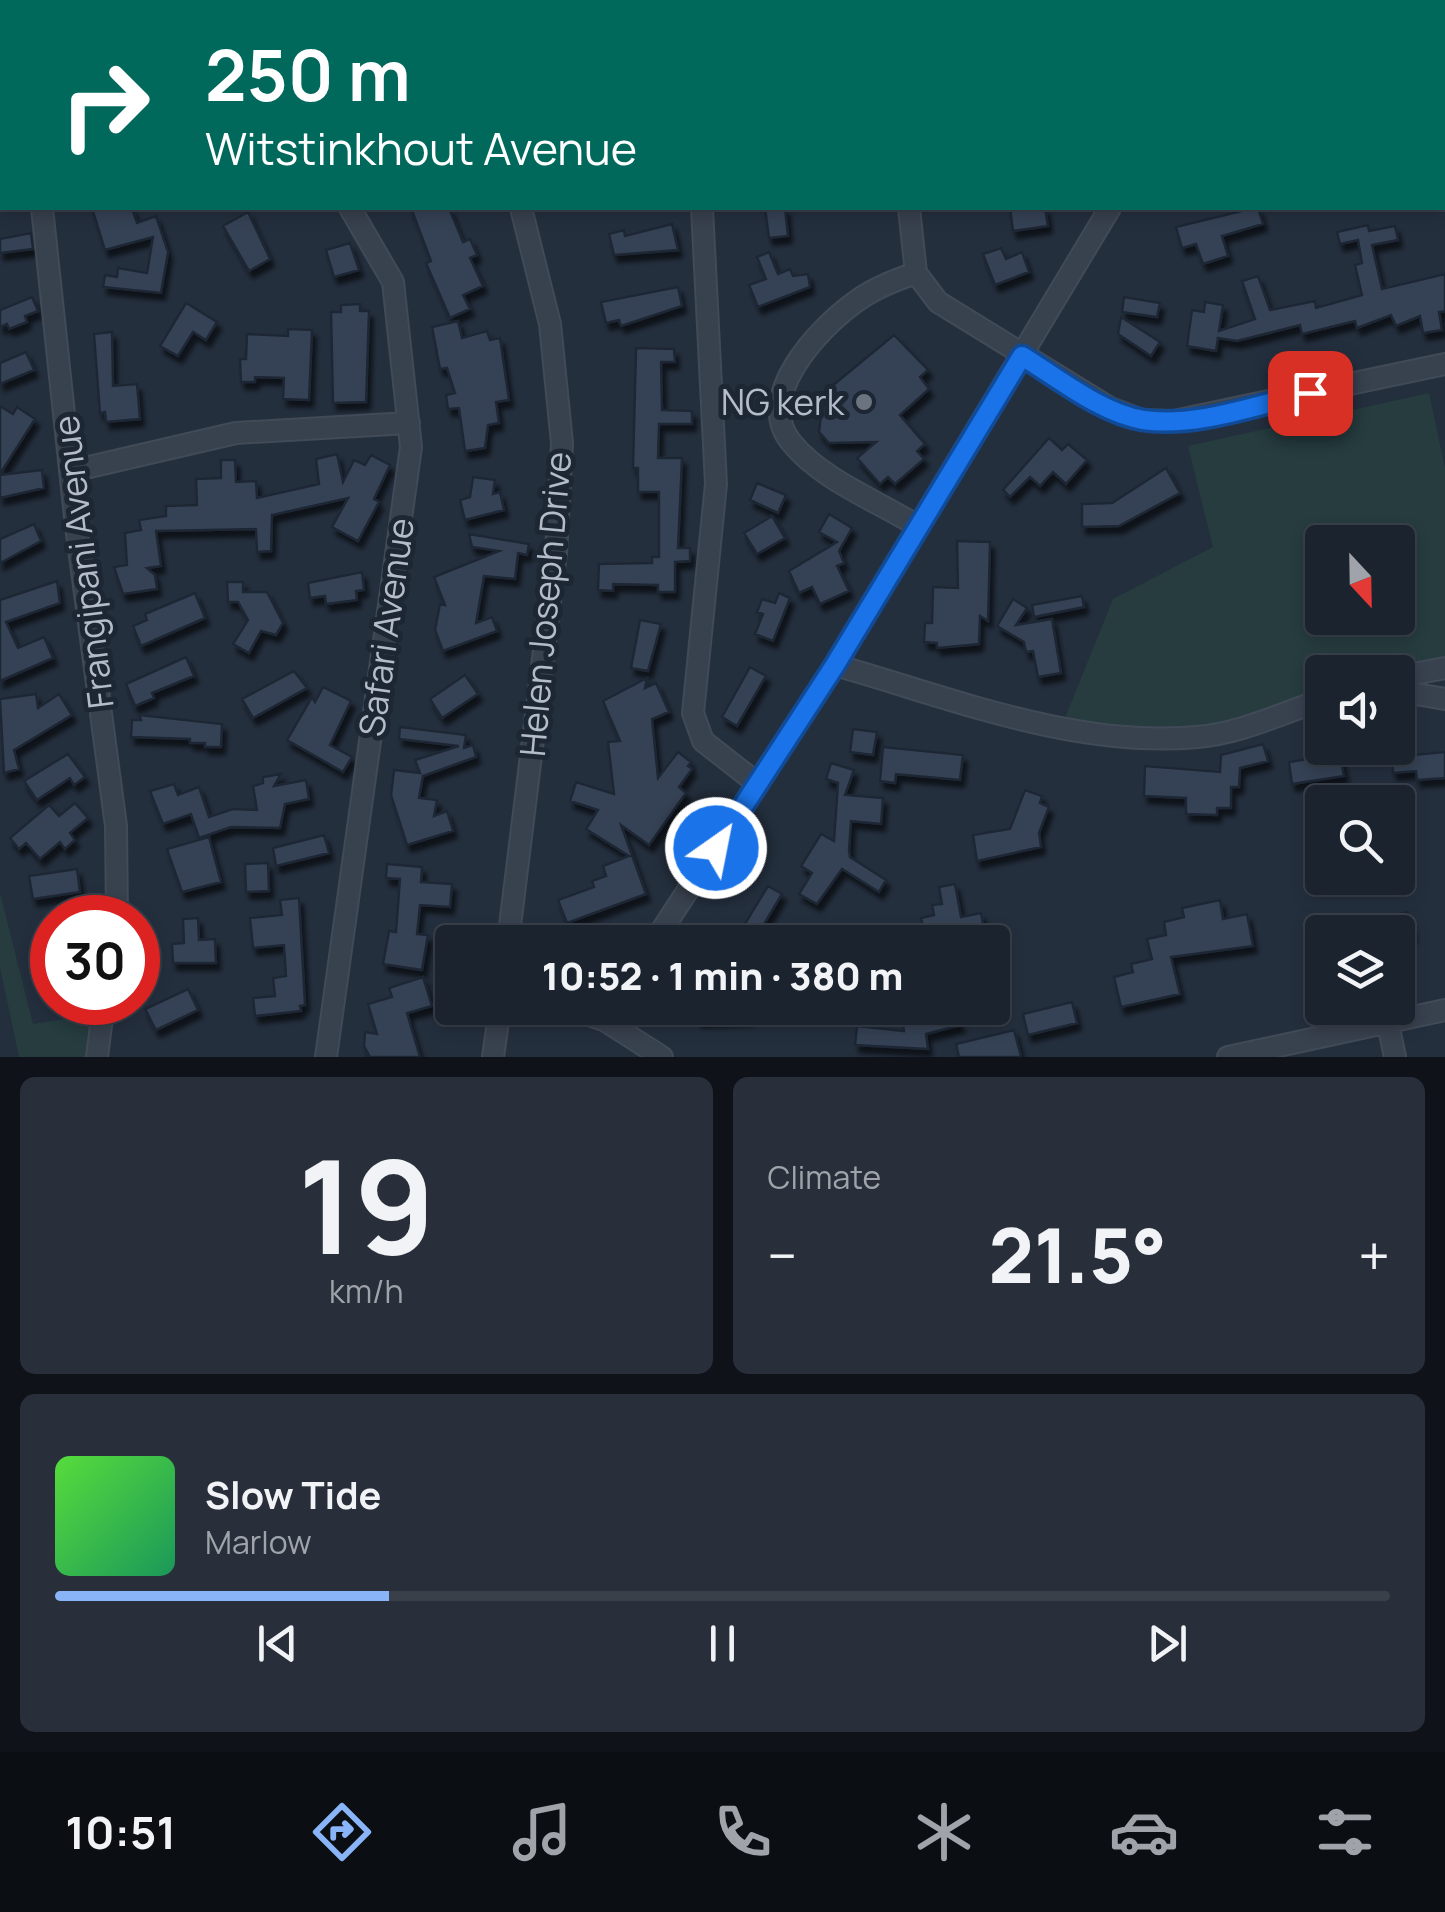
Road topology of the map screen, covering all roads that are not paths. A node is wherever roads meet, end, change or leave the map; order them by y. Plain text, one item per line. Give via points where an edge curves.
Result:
1 (42, 210) edge
2 (351, 210) edge
3 (522, 210) edge
4 (702, 210) edge
5 (908, 210) edge
6 (1109, 210) edge
7 (916, 273) junction
8 (1022, 356) junction
9 (1445, 364) edge
10 (410, 423) junction
11 (72, 471) junction
12 (919, 527) junction
13 (835, 665) junction
14 (1445, 668) edge
15 (1415, 674) edge
16 (1415, 694) edge
17 (1445, 700) edge
18 (1305, 705) edge
19 (758, 784) junction
20 (117, 895) edge
21 (510, 925) edge
22 (665, 925) edge
23 (1445, 1010) edge
24 (1415, 1016) edge
25 (101, 1025) edge
26 (498, 1025) edge
27 (622, 1025) edge
28 (1374, 1025) edge
29 (1389, 1025) edge
30 (97, 1057) edge
31 (326, 1057) edge
32 (493, 1057) edge
33 (662, 1057) edge
34 (1228, 1057) edge
35 (1395, 1057) edge

1 - 11 street, Frangipani Avenue
2 - 10 street, Safari Avenue via 393,282
3 - 21 street, Helen Joseph Drive via 550,324 562,443 556,554
4 - 19 street via 716,484 693,713 703,740
5 - 7 street
6 - 8 street
7 - 8 street via 938,302
7 - 12 street via 840,314 795,369 778,409 785,435 802,455
8 - 9 street via 1110,408 1156,421
8 - 12 street
10 - 11 street via 236,433
10 - 31 street, Safari Avenue via 395,582
11 - 20 street, Frangipani Avenue via 116,826
12 - 13 street
13 - 18 street via 1045,724 1144,738 1209,736
13 - 19 street
14 - 15 street
16 - 17 street
19 - 22 street
23 - 24 street
25 - 30 street
26 - 32 street
27 - 33 street
28 - 34 street
29 - 35 street

